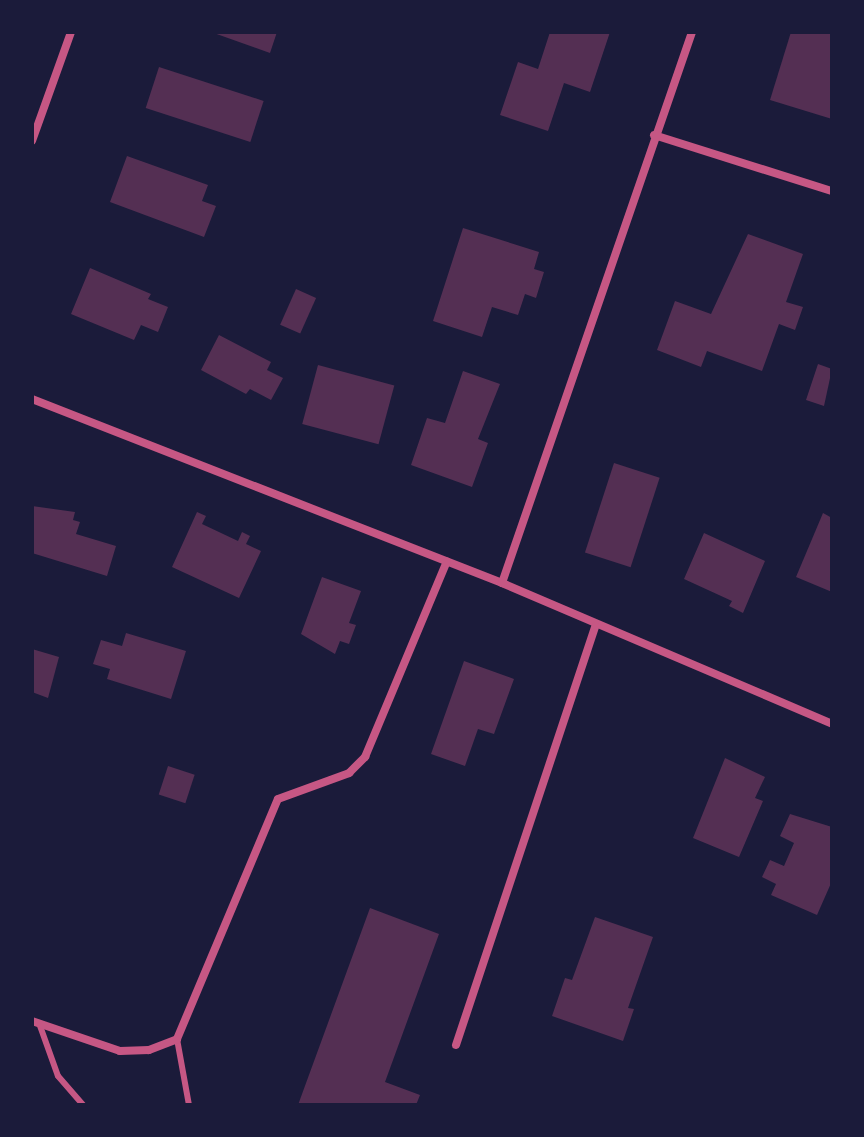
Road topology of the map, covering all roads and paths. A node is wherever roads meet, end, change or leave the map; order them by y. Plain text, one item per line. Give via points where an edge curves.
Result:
1 (71, 32) edge
2 (692, 32) edge
3 (654, 135) junction
4 (32, 141) edge
5 (832, 191) edge
6 (32, 399) edge
7 (447, 561) junction
8 (502, 583) junction
9 (595, 626) junction
10 (832, 724) edge
11 (35, 1022) edge
12 (177, 1039) junction
13 (456, 1045) dead end
14 (83, 1105) edge
15 (189, 1105) edge

1 - 4 street
2 - 3 street
3 - 5 street
3 - 8 street
6 - 7 street
7 - 8 street
7 - 12 street via 365,757 349,773 278,799
8 - 9 street
9 - 10 street
9 - 13 street
11 - 12 street via 120,1051 149,1050
11 - 14 lane via 58,1076
12 - 15 lane

